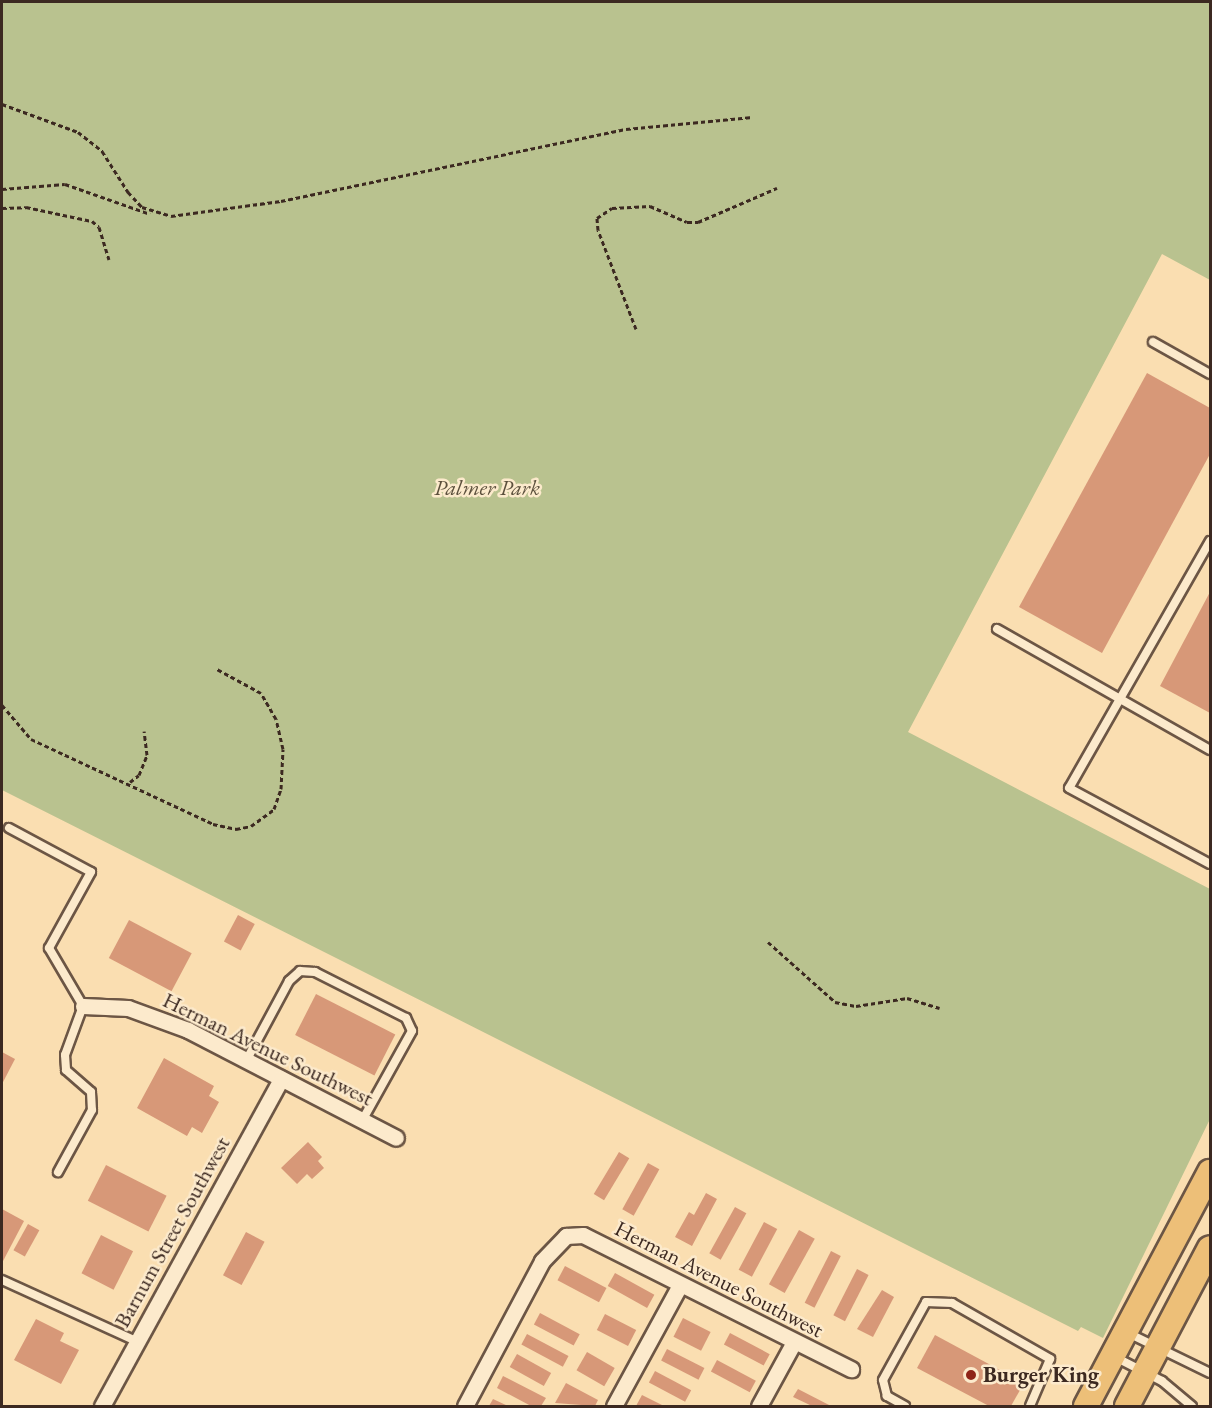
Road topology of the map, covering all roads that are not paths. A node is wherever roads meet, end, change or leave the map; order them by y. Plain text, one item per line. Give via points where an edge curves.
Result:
1 (1154, 342) dead end
2 (1210, 374) edge
3 (1210, 541) edge
4 (997, 629) dead end
5 (1121, 698) junction
6 (1210, 750) edge
7 (9, 828) dead end
8 (1210, 864) edge
9 (82, 1006) junction
10 (246, 1061) junction
11 (281, 1079) junction
12 (362, 1121) junction
13 (396, 1138) dead end
14 (58, 1172) dead end
15 (1210, 1172) edge
16 (1210, 1248) edge
17 (2, 1280) edge
18 (680, 1285) junction
19 (1127, 1333) junction
20 (138, 1342) junction
21 (794, 1342) junction
22 (1158, 1348) junction
23 (1113, 1356) junction
24 (851, 1369) dead end
25 (1145, 1373) junction
26 (1210, 1374) edge
27 (102, 1407) edge
28 (465, 1407) edge
29 (614, 1407) edge
30 (759, 1407) edge
31 (905, 1407) edge
32 (1030, 1407) edge
33 (1086, 1407) edge
34 (1127, 1407) edge
35 (1192, 1407) edge

1 - 2 lane
3 - 5 lane
4 - 5 lane
5 - 6 lane
5 - 8 lane via 1069,788
7 - 9 lane via 91,872 50,948
9 - 10 street, Herman Avenue Southwest via 117,1006 148,1014
9 - 14 lane via 65,1055 66,1070 91,1092 92,1110
10 - 11 street, Herman Avenue Southwest
10 - 12 lane via 289,981 300,971 315,972 406,1018 412,1031
11 - 12 street, Herman Avenue Southwest
11 - 20 street, Barnum Street Southwest
12 - 13 street, Herman Avenue Southwest
15 - 19 main road
16 - 22 main road
17 - 20 lane
18 - 21 street, Herman Avenue Southwest
18 - 28 street, Herman Avenue Southwest via 583,1235 566,1236 542,1261
18 - 29 street
19 - 22 lane
19 - 23 main road
20 - 27 street, Barnum Street Southwest
21 - 24 street, Herman Avenue Southwest
21 - 30 street
22 - 25 main road
22 - 26 lane
23 - 25 lane
23 - 33 main road
25 - 34 main road
25 - 35 lane
31 - 32 lane via 887,1396 884,1380 926,1302 952,1303 1050,1359

